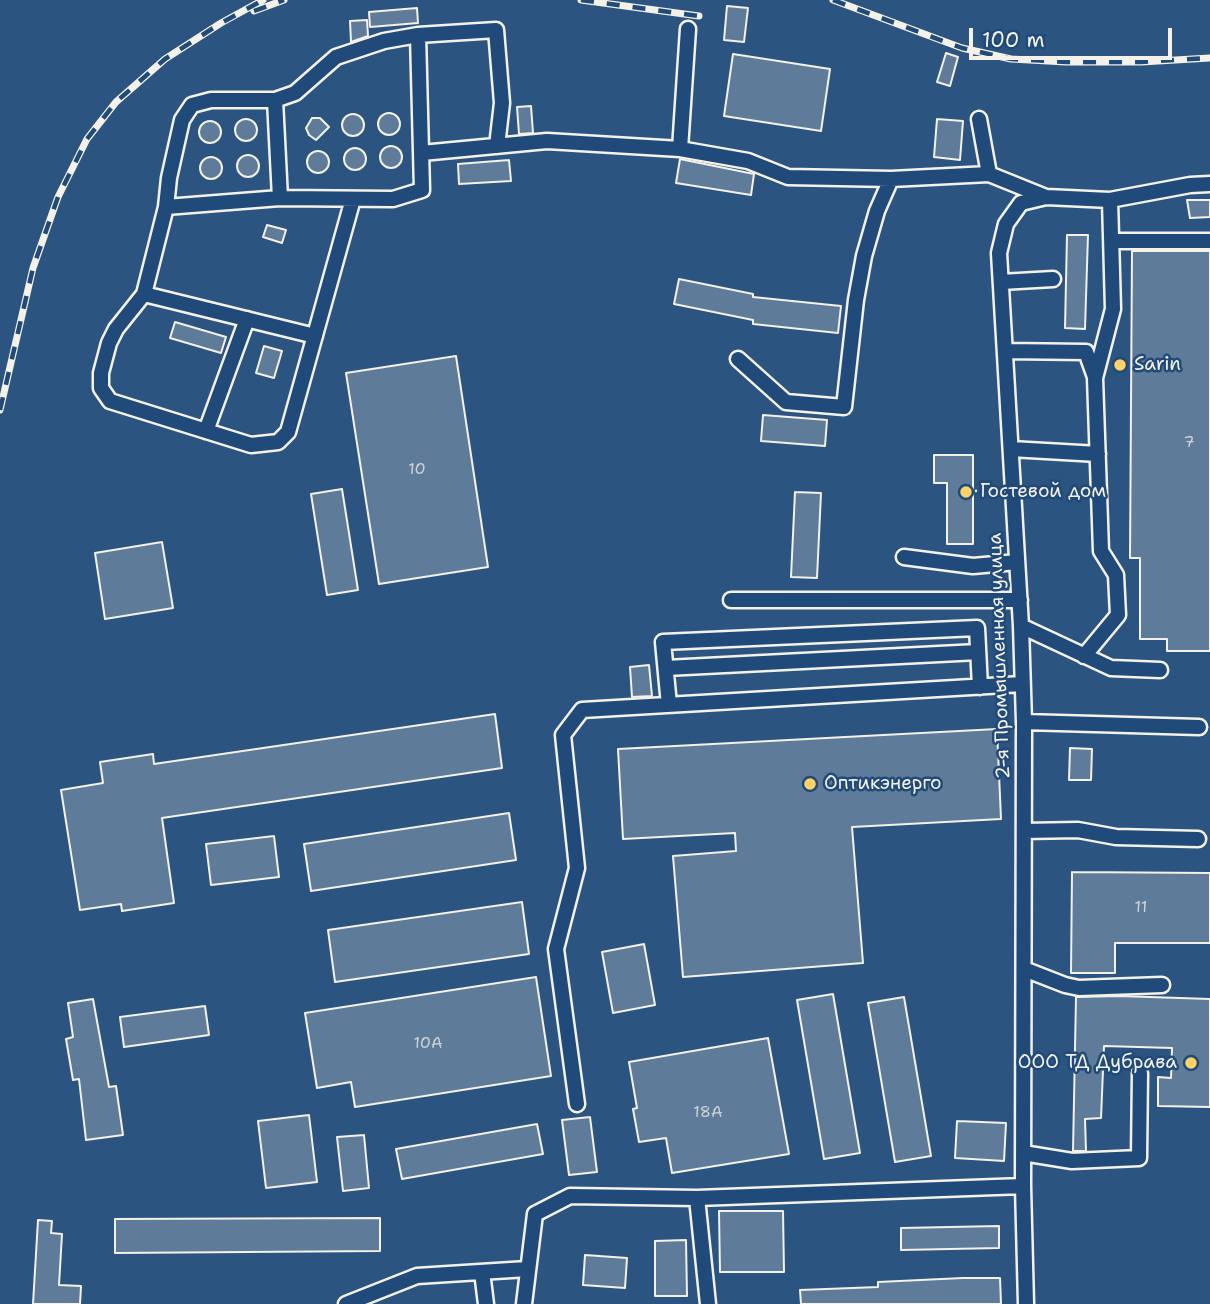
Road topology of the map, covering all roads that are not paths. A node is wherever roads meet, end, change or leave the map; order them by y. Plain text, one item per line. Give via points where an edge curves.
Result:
1 (688, 29) dead end
2 (418, 35) junction
3 (275, 100) junction
4 (979, 119) dead end
5 (496, 146) junction
6 (680, 149) junction
7 (422, 153) junction
8 (989, 174) junction
9 (891, 179) junction
10 (1210, 184) edge
11 (1046, 197) junction
12 (280, 198) junction
13 (353, 199) junction
14 (1110, 200) junction
15 (166, 207) junction
16 (1112, 241) junction
17 (1210, 241) edge
18 (1053, 279) dead end
19 (1001, 282) junction
20 (145, 294) junction
21 (247, 319) junction
22 (315, 336) junction
23 (1005, 351) junction
24 (738, 359) dead end
25 (1095, 378) junction
26 (206, 430) junction
27 (1011, 449) junction
28 (1098, 454) junction
29 (904, 557) dead end
30 (1017, 562) junction
31 (731, 600) dead end
32 (1020, 600) junction
33 (1021, 626) junction
34 (978, 652) junction
35 (1084, 656) junction
36 (666, 668) junction
37 (1160, 670) dead end
38 (1022, 684) junction
39 (980, 687) junction
40 (669, 705) junction
41 (1024, 722) junction
42 (1199, 727) dead end
43 (1024, 831) junction
44 (1198, 839) dead end
45 (1024, 969) junction
46 (1162, 985) dead end
47 (1140, 1073) dead end
48 (577, 1104) dead end
49 (1023, 1153) junction
50 (1023, 1186) junction
51 (697, 1198) junction
52 (527, 1269) junction
53 (482, 1272) junction
54 (346, 1304) edge
55 (486, 1304) edge
56 (524, 1304) edge
57 (708, 1304) edge
58 (1026, 1304) edge

1 - 6 street
2 - 3 street via 336,57 295,93
2 - 5 street via 496,30 502,103
2 - 7 street
3 - 12 street
3 - 15 street via 212,100 191,105 182,120
4 - 8 street
5 - 6 street via 547,141
5 - 7 street
6 - 9 street via 748,161 788,177
7 - 13 street via 422,190 393,199
8 - 9 street
8 - 11 street
9 - 24 street via 864,256 844,407 786,402
10 - 14 street, 2-я Промышленная улица
11 - 14 street, 2-я Промышленная улица
11 - 19 street, 2-я Промышленная улица via 1021,203 1006,224 999,253
12 - 13 street
12 - 15 street
13 - 22 street
14 - 16 street
15 - 20 street
16 - 17 street
16 - 25 street via 1112,309
18 - 19 street
19 - 23 street, 2-я Промышленная улица
20 - 21 street
20 - 26 street via 109,343 102,388 110,401
21 - 22 street
21 - 26 street
22 - 26 street via 288,432 278,442 251,444
23 - 25 street via 1086,352
23 - 27 street, 2-я Промышленная улица
25 - 28 street
27 - 28 street
27 - 30 street, 2-я Промышленная улица
28 - 35 street via 1101,551 1116,575 1118,615
29 - 30 street via 973,566
30 - 32 street, 2-я Промышленная улица
31 - 32 street
32 - 33 street, 2-я Промышленная улица
33 - 35 street
33 - 38 street, 2-я Промышленная улица
34 - 36 street
34 - 36 street via 977,628 663,642
34 - 39 street
35 - 37 street via 1111,668
36 - 40 street
38 - 39 street
38 - 41 street, 2-я Промышленная улица
39 - 40 street
40 - 48 street via 582,710 563,735 577,868 556,949
41 - 42 street
41 - 43 street, 2-я Промышленная улица
43 - 44 street
43 - 45 street, 2-я Промышленная улица
45 - 46 street via 1079,988
45 - 49 street, 2-я Промышленная улица
47 - 49 street via 1139,1158 1072,1161
49 - 50 street, 2-я Промышленная улица
50 - 51 street
50 - 58 street, 2-я Промышленная улица
51 - 52 street via 569,1196 535,1213
51 - 57 street
52 - 53 street
52 - 56 street
53 - 54 street via 417,1276
53 - 55 street

